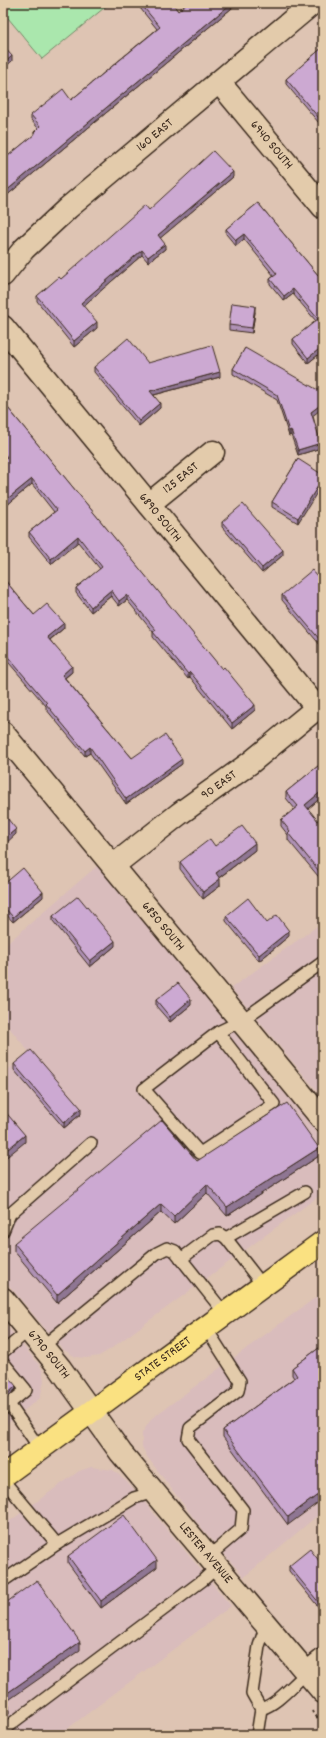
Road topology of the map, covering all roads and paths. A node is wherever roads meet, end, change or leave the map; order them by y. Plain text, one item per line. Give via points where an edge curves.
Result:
1 (313, 3) edge
2 (220, 82) junction
3 (323, 207) edge
4 (3, 274) edge
5 (3, 327) edge
6 (213, 452) dead end
7 (149, 504) junction
8 (320, 705) edge
9 (3, 733) edge
10 (114, 865) junction
11 (323, 962) edge
12 (242, 1021) junction
13 (218, 1032) junction
14 (323, 1120) edge
15 (91, 1143) dead end
16 (305, 1192) dead end
17 (3, 1231) edge
18 (226, 1238) junction
19 (323, 1242) edge
20 (181, 1259) junction
21 (264, 1286) junction
22 (3, 1299) edge
23 (226, 1315) junction
24 (206, 1328) junction
25 (35, 1338) junction
26 (3, 1352) edge
27 (3, 1362) edge
28 (6, 1406) edge
29 (92, 1412) junction
30 (40, 1449) junction
31 (3, 1476) edge
32 (3, 1480) edge
33 (154, 1492) junction
34 (57, 1544) junction
35 (212, 1562) junction
36 (3, 1581) edge
37 (266, 1625) junction
38 (315, 1667) edge
39 (317, 1701) edge
40 (261, 1709) junction
41 (323, 1724) edge
42 (3, 1730) edge
43 (257, 1735) edge

1 - 2 street, 160 EAST
2 - 3 street, 6940 SOUTH
2 - 4 street, 160 EAST via 68,208
5 - 7 street, 6890 SOUTH
6 - 7 street, 125 EAST
7 - 8 street, 6890 SOUTH
8 - 10 street, 90 EAST via 250,763
9 - 10 street, 6850 SOUTH
10 - 12 street, 6850 SOUTH
11 - 12 lane
12 - 13 lane
12 - 14 street, 6850 SOUTH
13 - 13 lane via 144,1089 200,1153 274,1104
15 - 17 lane via 10,1214
16 - 18 lane
18 - 20 lane via 220,1234 213,1235
18 - 21 lane
19 - 21 main road, STATE STREET
20 - 23 lane
20 - 25 lane via 176,1252 167,1248 157,1252
21 - 23 main road, STATE STREET
22 - 25 street, 6790 SOUTH
23 - 24 main road, STATE STREET
24 - 29 main road, STATE STREET
24 - 35 lane via 240,1381 238,1391 190,1428 188,1438 243,1510 242,1528
25 - 26 lane
25 - 29 street, 6790 SOUTH
27 - 28 lane via 26,1390
28 - 30 lane
29 - 30 main road, STATE STREET
29 - 33 street, LESTER AVENUE via 121,1453
30 - 31 main road, STATE STREET
32 - 34 lane
33 - 34 lane via 134,1498
33 - 35 street, LESTER AVENUE
34 - 36 lane
35 - 37 street, LESTER AVENUE
35 - 42 lane via 203,1580
37 - 38 street, LESTER AVENUE
37 - 40 lane via 259,1646 252,1693
38 - 39 street, LESTER AVENUE
38 - 40 lane via 272,1705
39 - 41 path
40 - 43 lane

